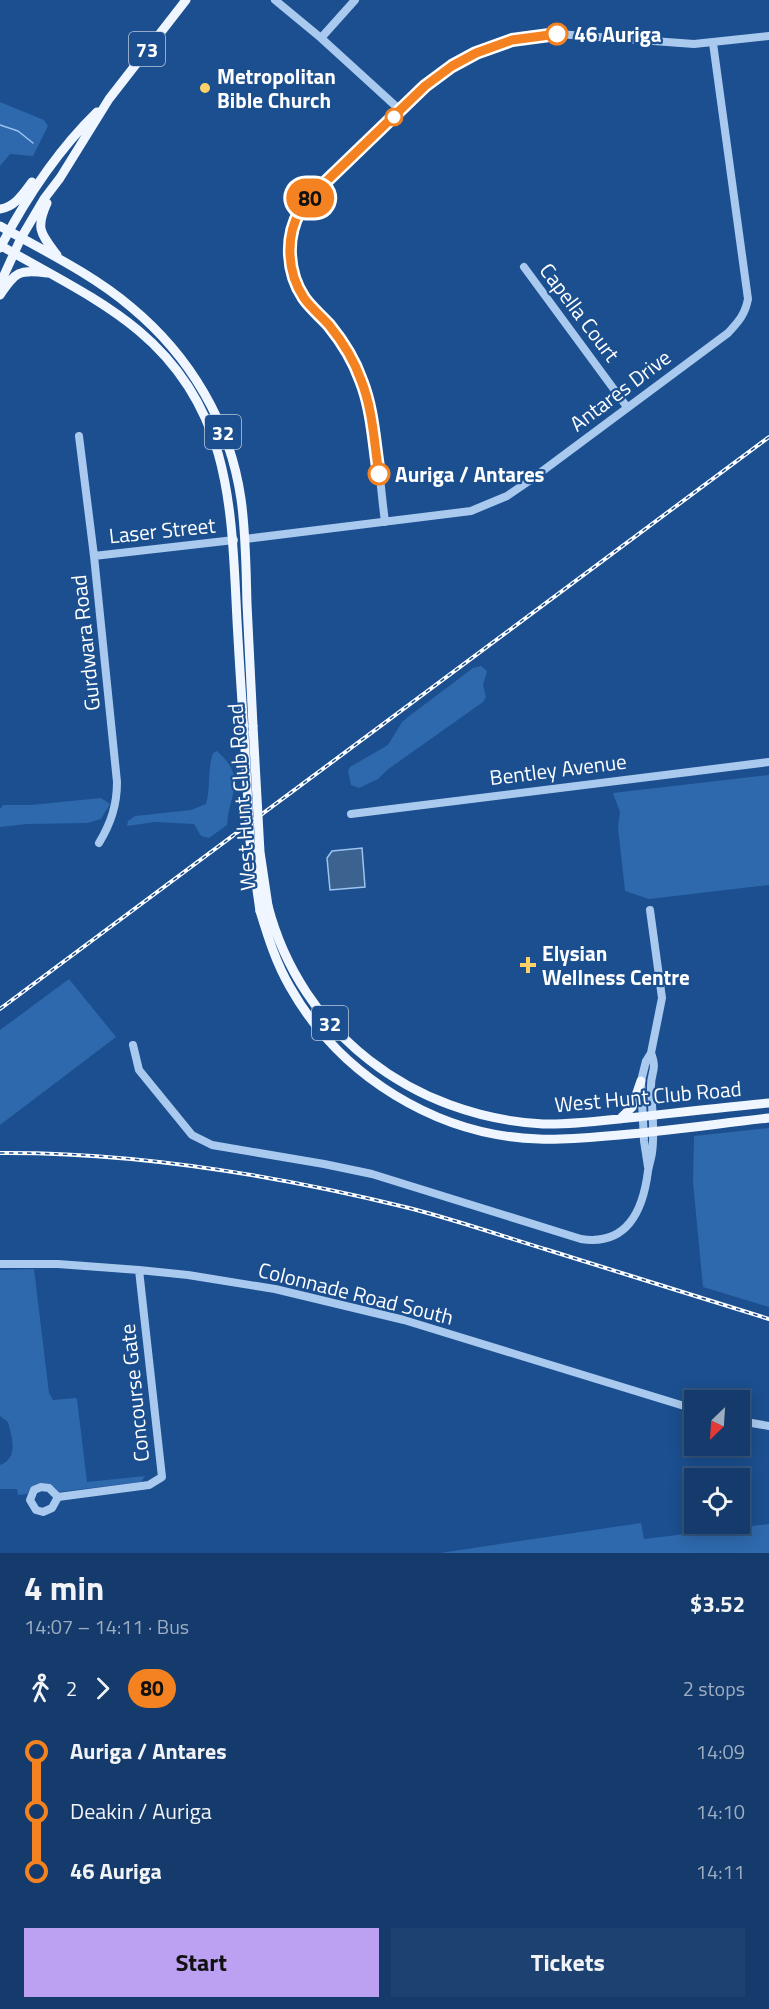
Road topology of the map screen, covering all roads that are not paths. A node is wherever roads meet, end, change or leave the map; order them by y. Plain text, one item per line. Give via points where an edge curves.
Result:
1 (186, 0) edge
2 (275, 0) edge
3 (355, 0) edge
4 (769, 36) edge
5 (321, 38) junction
6 (713, 43) junction
7 (109, 99) junction
8 (400, 110) junction
9 (60, 152) junction
10 (49, 166) junction
11 (66, 167) junction
12 (60, 178) junction
13 (0, 209) edge
14 (0, 226) edge
15 (9, 231) junction
16 (21, 238) junction
17 (0, 246) edge
18 (14, 253) junction
19 (60, 260) junction
20 (524, 267) dead end
21 (52, 274) junction
22 (0, 284) edge
23 (0, 295) edge
24 (627, 407) junction
25 (79, 436) dead end
26 (385, 522) junction
27 (245, 539) junction
28 (234, 540) junction
29 (94, 556) junction
30 (769, 762) edge
31 (351, 814) dead end
32 (99, 843) dead end
33 (264, 908) junction
34 (650, 910) dead end
35 (133, 1045) dead end
36 (651, 1053) junction
37 (641, 1081) junction
38 (769, 1103) edge
39 (647, 1116) junction
40 (769, 1118) edge
41 (620, 1119) junction
42 (654, 1132) junction
43 (643, 1133) junction
44 (648, 1168) junction
45 (0, 1264) edge
46 (139, 1270) junction
47 (684, 1406) edge
48 (750, 1423) edge
49 (769, 1426) edge
50 (58, 1497) dead end

1 - 7 main road, 73
2 - 5 street
3 - 5 street
4 - 6 street
5 - 8 street
6 - 8 street via 558,34 512,40 452,66
6 - 24 street, Antares Drive via 748,299 745,312 728,333
7 - 9 main road, 73
7 - 11 main road, 73
8 - 26 street via 311,196 300,211 290,243 297,286 347,349 362,380 371,415
9 - 10 main road, 73
9 - 11 main road
10 - 13 main road via 16,202
10 - 15 main road, 73
11 - 12 main road, 73
12 - 16 main road, 73
12 - 19 main road via 39,224
14 - 15 main road, West Hunt Club Road / 32
15 - 16 main road, West Hunt Club Road / 32
15 - 17 main road, 73
16 - 18 main road, 73
16 - 19 main road, West Hunt Club Road / 32
17 - 18 main road, West Hunt Club Road / 32
18 - 21 main road, West Hunt Club Road / 32
18 - 22 main road, 73
19 - 27 main road, West Hunt Club Road / 32 via 132,307 194,375 210,401 231,453
20 - 24 street, Capella Court
21 - 23 main road via 21,272 14,275
21 - 28 main road, West Hunt Club Road / 32 via 103,304 140,332 186,383 204,415 221,461
24 - 26 street, Antares Drive via 529,481 494,502 471,511
25 - 29 street, Gurdwara Road
26 - 27 street, Antares Drive
27 - 28 main road
27 - 33 main road, West Hunt Club Road / 32, bridge
28 - 29 street, Laser Street
28 - 33 main road, West Hunt Club Road / 32, bridge via 250,841
29 - 32 street, Gurdwara Road via 117,782 114,812
30 - 31 street, Bentley Avenue
33 - 41 main road, West Hunt Club Road / 32 via 284,954 321,1014 362,1055 405,1085 446,1104 508,1120 560,1124
33 - 43 main road, West Hunt Club Road / 32 via 269,940 282,972 312,1021 358,1069 407,1102 458,1125 517,1138
34 - 36 street via 662,998
35 - 44 street, West Hunt Club Road via 139,1070 192,1136 202,1142 372,1174 581,1239 601,1240 619,1234 640,1206
36 - 37 street
36 - 39 street via 655,1066
37 - 39 street
37 - 41 main road via 632,1107
38 - 39 main road, West Hunt Club Road / 32
39 - 41 main road, West Hunt Club Road / 32
39 - 42 street
39 - 43 street
40 - 42 main road, West Hunt Club Road / 32
42 - 43 main road, West Hunt Club Road / 32
42 - 44 street, West Hunt Club Road
43 - 44 street, West Hunt Club Road
45 - 46 street, Colonnade Road South
46 - 47 street, Colonnade Road South via 275,1288 404,1320
46 - 50 street, Concourse Gate via 162,1477 149,1485
48 - 49 street

